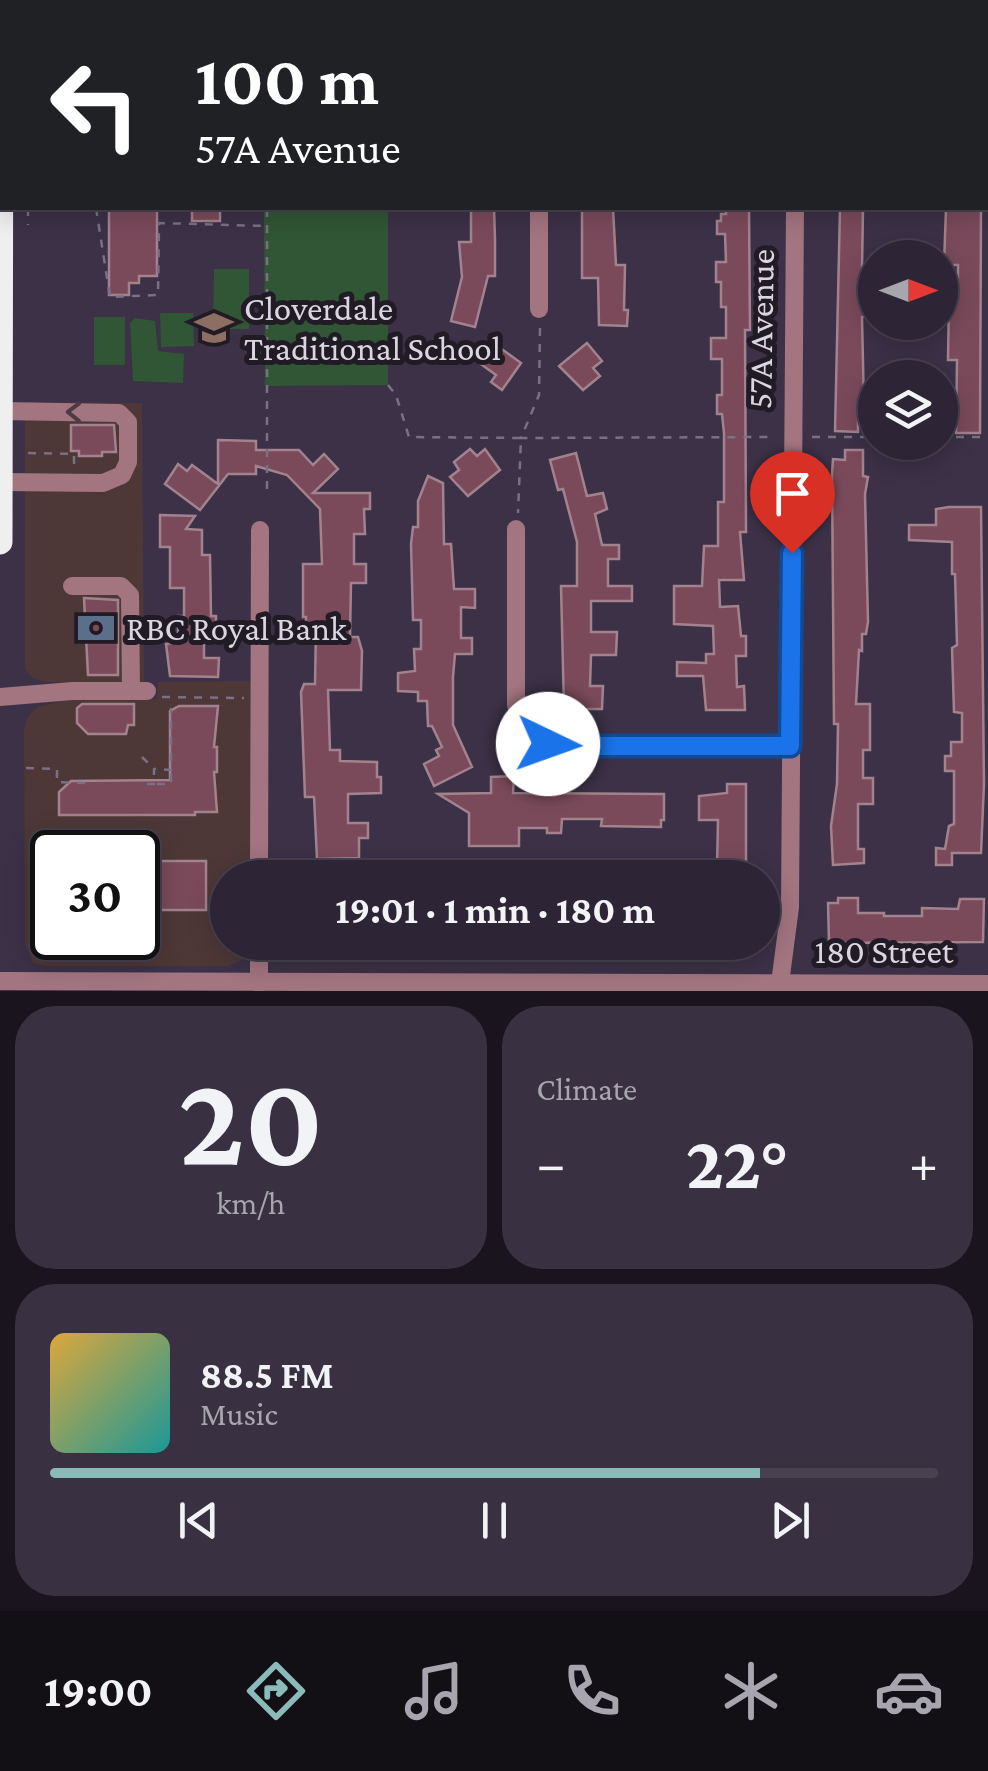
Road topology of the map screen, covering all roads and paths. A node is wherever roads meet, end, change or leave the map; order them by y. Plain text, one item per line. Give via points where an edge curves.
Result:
1 (1, 210) edge
2 (28, 210) edge
3 (97, 210) edge
4 (267, 210) edge
5 (539, 210) edge
6 (795, 210) edge
7 (28, 226) dead end
8 (267, 226) junction
9 (539, 309) joint
10 (388, 385) dead end
11 (1, 411) edge
12 (782, 437) dead end
13 (801, 437) dead end
14 (858, 437) edge
15 (958, 437) edge
16 (988, 437) edge
17 (522, 438) junction
18 (28, 453) dead end
19 (74, 471) dead end
20 (0, 482) edge
21 (266, 488) dead end
22 (516, 529) joint
23 (260, 530) dead end
24 (0, 542) edge
25 (72, 586) dead end
26 (145, 693) junction
27 (0, 697) edge
28 (260, 698) junction
29 (172, 708) dead end
30 (790, 746) junction
31 (142, 758) dead end
32 (26, 768) dead end
33 (154, 769) junction
34 (171, 770) junction
35 (84, 782) dead end
36 (148, 784) dead end
37 (154, 784) junction
38 (260, 860) edge
39 (259, 960) edge
40 (0, 981) edge
41 (259, 983) junction
42 (988, 984) edge
43 (523, 987) edge
44 (780, 987) edge
45 (644, 988) edge

1 - 11 highway
2 - 7 path
3 - 8 path via 110,297 158,295 159,223
4 - 8 path
5 - 9 street
6 - 30 street, 57A Avenue
8 - 21 path
9 - 17 path via 539,395
10 - 17 path via 409,437
11 - 20 highway
20 -> 11 street via 103,483 122,475 128,462 128,422 119,412
12 - 17 path
13 - 14 path
15 - 16 path
17 - 22 path
18 - 19 path via 77,454
20 - 24 highway
22 - 30 street via 516,705 534,736 563,746
23 - 28 street
25 - 26 street via 121,586 130,595
26 - 27 street
26 - 28 path
28 - 38 street
29 - 34 path
30 - 44 street, 57A Avenue via 790,908
31 - 33 path
32 - 35 path via 56,768 56,782
33 - 34 path
33 - 37 path
34 - 37 path via 171,784
36 - 37 path
39 - 41 street
40 - 41 street, 180 Street
41 - 43 street, 180 Street
42 - 44 street, 180 Street
43 - 45 street, 180 Street
44 - 45 street, 180 Street

